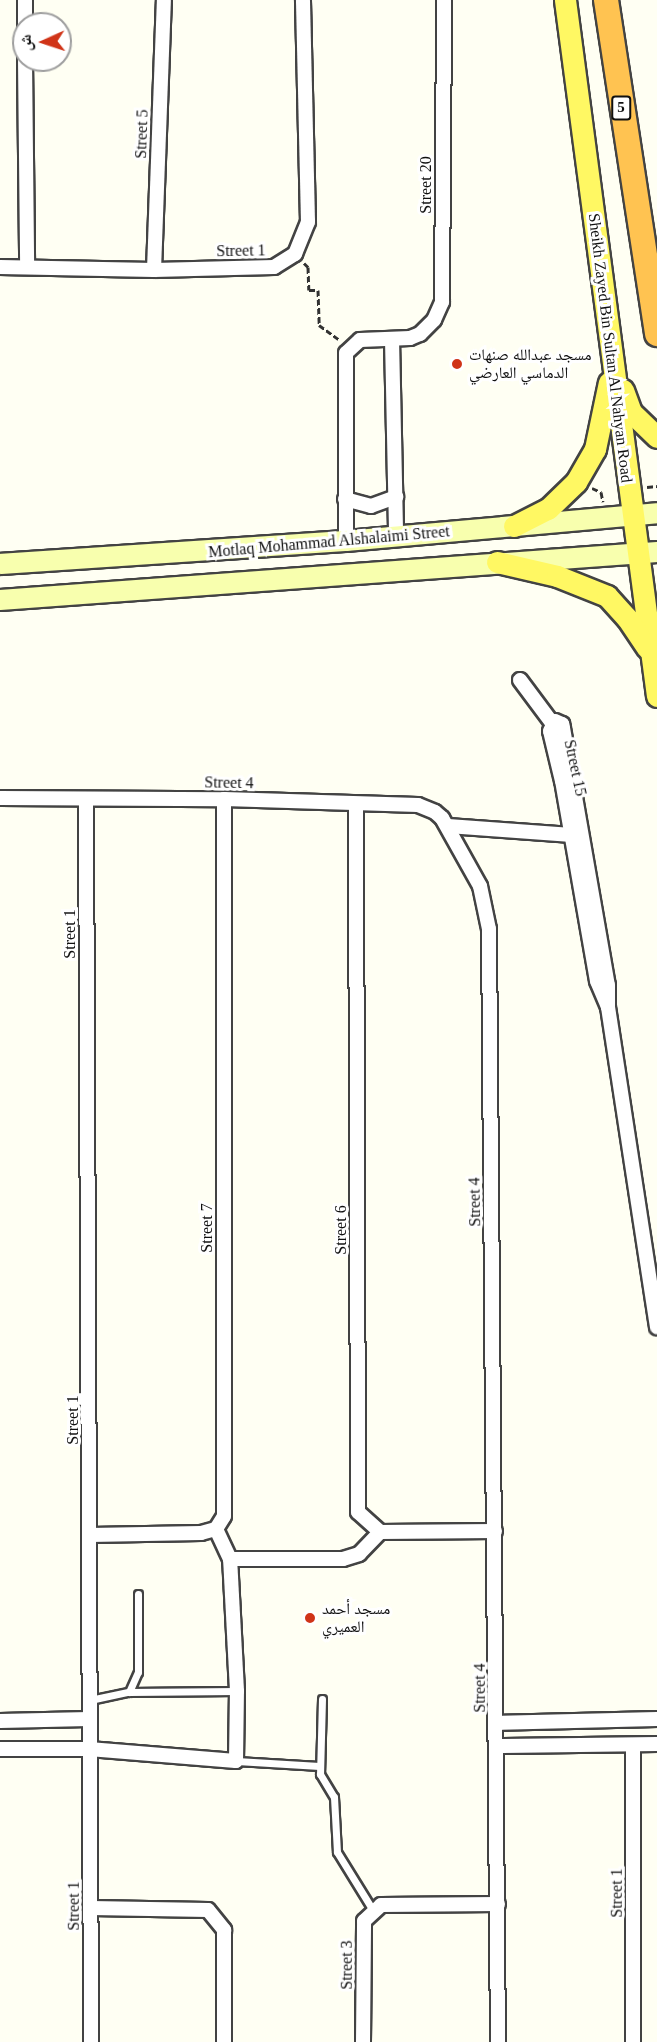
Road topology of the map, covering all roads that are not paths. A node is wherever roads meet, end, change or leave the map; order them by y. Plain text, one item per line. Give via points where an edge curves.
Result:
1 (164, 0) edge
2 (303, 0) edge
3 (444, 0) edge
4 (606, 0) edge
5 (566, 8) edge
6 (25, 72) edge
7 (0, 267) edge
8 (27, 267) junction
9 (154, 270) junction
10 (657, 334) edge
11 (392, 339) junction
12 (612, 367) junction
13 (657, 437) edge
14 (396, 497) junction
15 (345, 499) junction
16 (657, 513) edge
17 (632, 515) junction
18 (514, 526) junction
19 (396, 537) junction
20 (346, 541) junction
21 (647, 552) edge
22 (175, 554) junction
23 (497, 562) junction
24 (0, 564) edge
25 (175, 587) junction
26 (1, 601) edge
27 (650, 654) junction
28 (520, 680) dead end
29 (657, 696) edge
30 (552, 723) junction
31 (0, 798) edge
32 (86, 798) junction
33 (224, 799) junction
34 (356, 804) junction
35 (448, 826) junction
36 (572, 835) junction
37 (608, 1007) junction
38 (657, 1327) edge
39 (216, 1529) junction
40 (495, 1531) junction
41 (380, 1532) junction
42 (90, 1535) junction
43 (230, 1559) junction
44 (138, 1594) dead end
45 (237, 1691) junction
46 (129, 1692) junction
47 (322, 1699) dead end
48 (90, 1700) junction
49 (89, 1719) junction
50 (657, 1719) edge
51 (0, 1721) edge
52 (496, 1723) junction
53 (657, 1744) edge
54 (633, 1745) junction
55 (496, 1746) junction
56 (0, 1749) edge
57 (89, 1749) junction
58 (236, 1761) junction
59 (320, 1766) junction
60 (498, 1904) junction
61 (91, 1908) junction
62 (374, 1912) junction
63 (91, 2042) edge
64 (224, 2042) edge
65 (363, 2042) edge
66 (498, 2042) edge
67 (633, 2042) edge

1 - 9 street, Street 5
2 - 9 street, Street 1 via 308,222 296,254 274,267
3 - 11 street, Street 20 via 442,302 434,320 420,334
4 - 10 highway, 5
5 - 12 main road, Sheikh Zayed Bin Sultan Al Nahyan Road
5 - 13 main road via 624,399 638,422
6 - 8 street
7 - 8 street, Street 1
8 - 9 street, Street 1
11 - 14 street
11 - 15 street, Street 20 via 360,340 349,347 344,360
12 - 17 main road, Sheikh Zayed Bin Sultan Al Nahyan Road
12 - 18 main road via 595,449 576,482 548,509
14 - 15 street via 370,506
14 - 19 street
15 - 20 street
16 - 17 street, Motlaq Mohammad Alshalaimi Street
17 - 18 street, Motlaq Mohammad Alshalaimi Street
17 - 21 main road, Sheikh Zayed Bin Sultan Al Nahyan Road
18 - 19 street, Motlaq Mohammad Alshalaimi Street
19 - 20 street, Motlaq Mohammad Alshalaimi Street
20 - 22 street, Motlaq Mohammad Alshalaimi Street
21 - 23 street, Motlaq Mohammad Alshalaimi Street
21 - 27 main road, Sheikh Zayed Bin Sultan Al Nahyan Road
22 - 24 street, Motlaq Mohammad Alshalaimi Street
22 - 25 street via 183,562 184,574
23 - 25 street, Motlaq Mohammad Alshalaimi Street
23 - 27 main road via 557,576 607,596
25 - 26 street, Motlaq Mohammad Alshalaimi Street
27 - 29 main road, Sheikh Zayed Bin Sultan Al Nahyan Road
28 - 30 street
30 - 36 street, Street 15 via 550,730
30 - 37 street, Street 15 via 559,722 564,728 608,985
31 - 32 street, Street 4
32 - 33 street, Street 4
32 - 42 street, Street 1
33 - 34 street, Street 4
33 - 39 street, Street 7 via 224,1516
34 - 35 street, Street 4 via 418,805 435,812
34 - 41 street, Street 6 via 358,1512
35 - 36 street
35 - 40 street, Street 4 via 480,886 489,929
36 - 37 street, Street 15 via 597,981
37 - 38 street, Street 15
39 - 42 street via 201,1533
39 - 43 street
40 - 41 street
40 - 52 street, Street 4
41 - 43 street via 359,1554 343,1559
42 - 48 street, Street 1
43 - 45 street
44 - 46 lane via 138,1672
45 - 46 lane
45 - 58 street
46 - 48 lane
47 - 59 lane
48 - 49 street, Street 1
49 - 51 street
49 - 57 street, Street 1
50 - 52 street
52 - 55 street, Street 4
53 - 54 street
54 - 55 street
54 - 67 street, Street 1
55 - 60 street, Street 4
56 - 57 street
57 - 58 street
57 - 61 street, Street 1
58 - 59 lane
59 - 62 lane via 321,1780 334,1797 339,1860
60 - 62 street via 381,1905
60 - 66 street, Street 4
61 - 63 street, Street 1
61 - 64 street via 207,1910 224,1930
62 - 65 street, Street 3 via 364,1921

